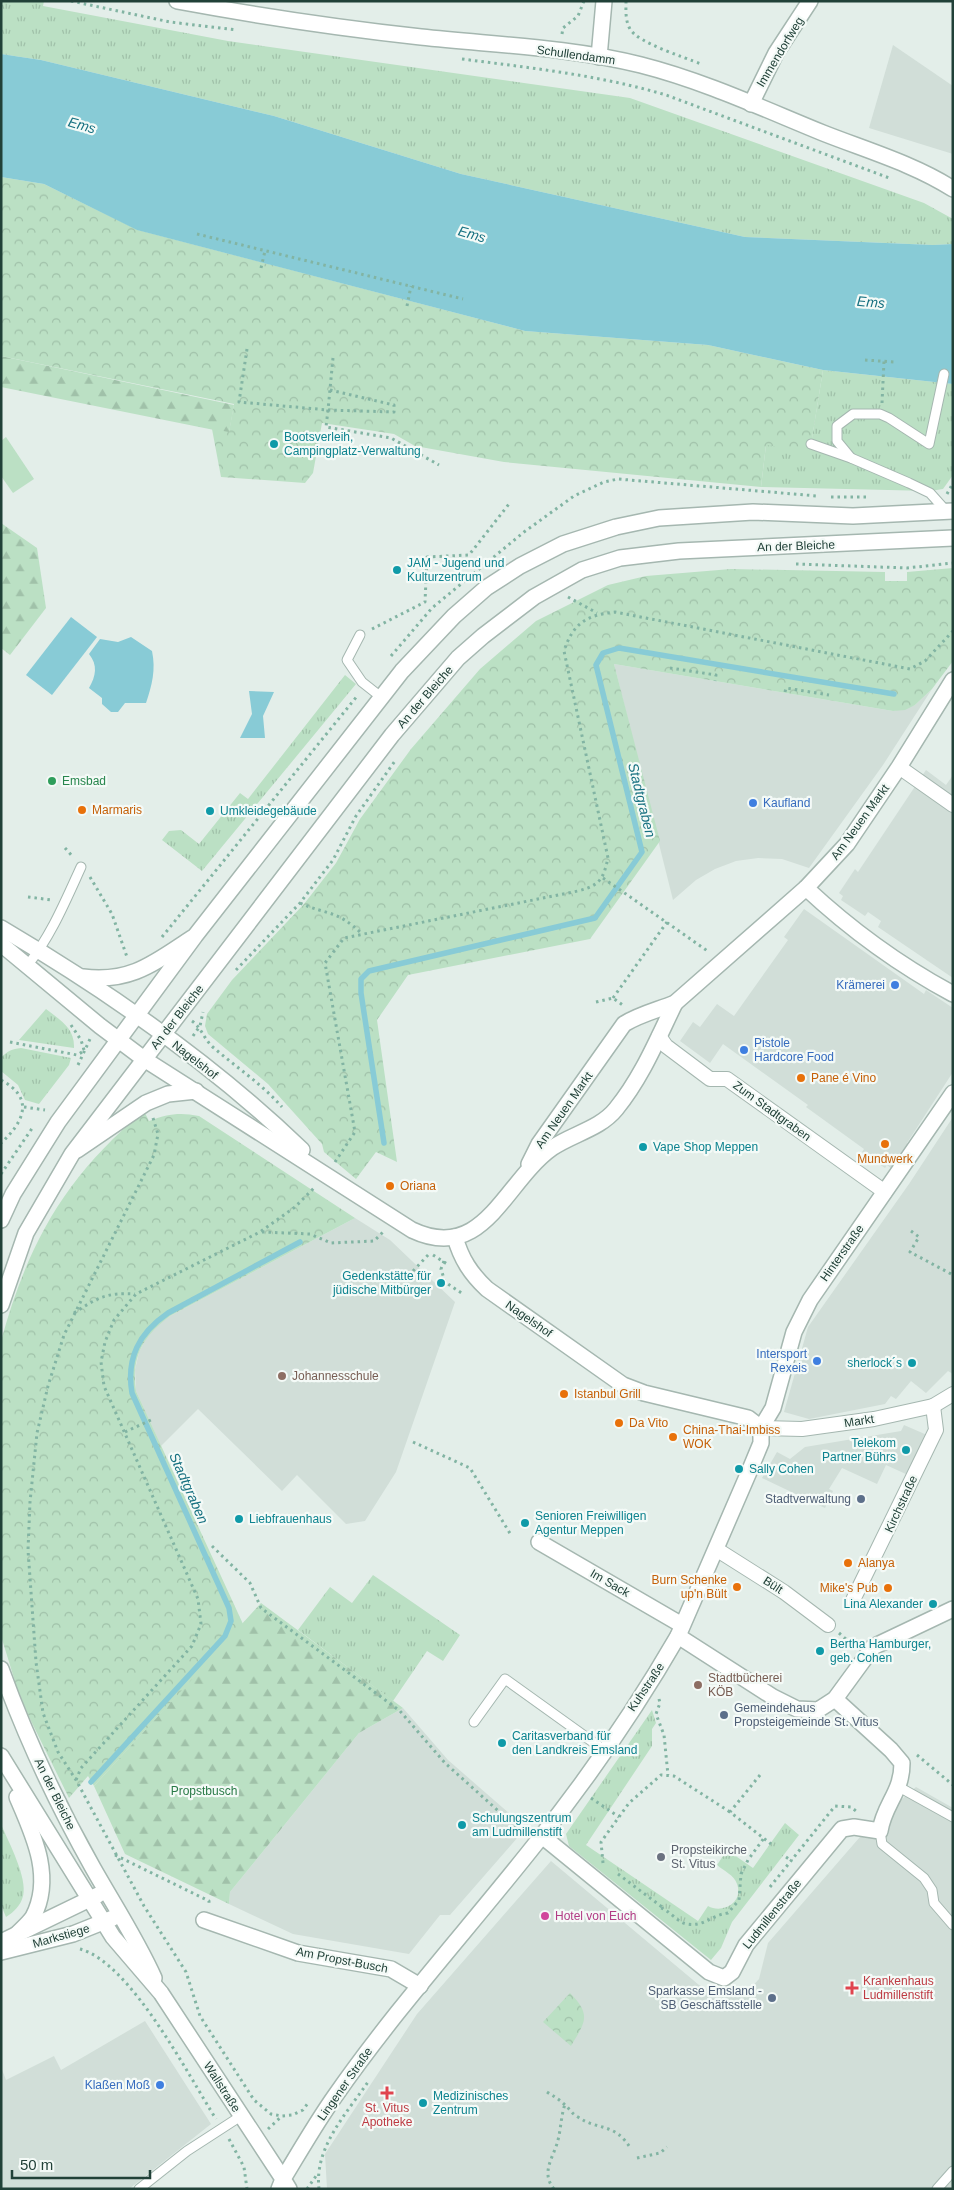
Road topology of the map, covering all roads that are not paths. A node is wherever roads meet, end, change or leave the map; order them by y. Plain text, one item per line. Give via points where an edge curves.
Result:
1 (177, 1) edge
2 (604, 1) edge
3 (810, 1) edge
4 (598, 56) junction
5 (751, 104) junction
6 (953, 189) edge
7 (944, 374) dead end
8 (811, 444) dead end
9 (852, 458) junction
10 (949, 506) edge
11 (953, 538) edge
12 (360, 635) road end
13 (953, 680) edge
14 (381, 697) junction
15 (899, 767) junction
16 (953, 805) edge
17 (81, 867) road end
18 (806, 888) junction
19 (1, 928) edge
20 (195, 936) junction
21 (1, 944) edge
22 (39, 952) junction
23 (27, 966) junction
24 (81, 977) junction
25 (953, 994) edge
26 (675, 1003) junction
27 (136, 1015) junction
28 (163, 1035) junction
29 (659, 1036) junction
30 (117, 1039) junction
31 (144, 1059) junction
32 (196, 1091) junction
33 (953, 1093) edge
34 (72, 1154) junction
35 (527, 1170) junction
36 (327, 1174) junction
37 (885, 1192) junction
38 (1, 1220) edge
39 (455, 1237) junction
40 (1, 1305) edge
41 (953, 1395) edge
42 (933, 1406) junction
43 (762, 1428) junction
44 (539, 1542) dead end
45 (716, 1549) junction
46 (853, 1600) dead end
47 (953, 1609) edge
48 (831, 1628) road end
49 (680, 1630) junction
50 (1, 1668) edge
51 (835, 1699) junction
52 (474, 1722) dead end
53 (604, 1750) junction
54 (1, 1756) edge
55 (1, 1761) edge
56 (899, 1787) junction
57 (953, 1817) edge
58 (880, 1831) junction
59 (539, 1840) junction
60 (107, 1892) junction
61 (90, 1899) junction
62 (119, 1914) junction
63 (208, 1921) road end
64 (104, 1923) junction
65 (953, 1925) edge
66 (17, 1934) junction
67 (1, 1942) edge
68 (1, 1952) edge
69 (420, 1986) junction
70 (161, 1993) junction
71 (241, 2116) junction
72 (953, 2171) edge
73 (284, 2186) edge
74 (139, 2189) edge
75 (937, 2189) edge

1 - 4 street, Schullendamm via 409,36
2 - 4 street
3 - 5 street, Immendorfweg via 776,53
4 - 5 street, Schullendamm via 657,70
5 - 6 street, Schullendamm via 901,164
7 - 9 lane via 929,444 880,414 853,414 837,426 837,441
8 - 9 lane
9 - 10 lane via 930,493
10 - 14 street via 853,516 753,512 659,518 616,527 554,548 486,588 454,616
11 - 28 street, An der Bleiche via 647,554 620,558 582,570 534,598 464,653 392,734
12 - 14 lane via 348,660 366,686
13 - 15 street, Am Neuen Markt
14 - 20 street
15 - 16 street
15 - 18 street, Am Neuen Markt via 847,844
17 - 22 lane via 61,914
18 - 25 street via 870,942 914,973
18 - 26 street, Am Neuen Markt
19 - 22 street, Nagelshof
20 - 24 street via 150,967 125,977 104,980
20 - 27 street
21 - 23 street, Nagelshof
22 - 23 lane
22 - 24 street, Nagelshof
23 - 30 street, Nagelshof
24 - 27 street, Nagelshof
26 - 29 street, Am Neuen Markt
26 - 35 street, Am Neuen Markt via 638,1015 624,1024 539,1144
27 - 28 street, Nagelshof
27 - 30 street
28 - 31 street, An der Bleiche
28 - 36 street, Nagelshof via 262,1112
29 - 35 street, Am Neuen Markt via 648,1061 615,1110 600,1123 552,1148
29 - 37 street, Zum Stadtgraben via 666,1046 710,1079 727,1079
30 - 31 street, Nagelshof
30 - 38 street via 58,1122 13,1194
31 - 32 street, Nagelshof
31 - 34 street, An der Bleiche
32 - 34 street, An der Bleiche via 168,1094 146,1103
32 - 36 street, Nagelshof
33 - 37 street, Hinterstraße
34 - 40 street, An der Bleiche via 26,1233
35 - 39 street, Am Neuen Markt via 486,1222
36 - 39 street, Nagelshof via 428,1238
37 - 43 street, Hinterstraße via 817,1289 794,1332 773,1408
39 - 43 street, Nagelshof via 459,1253 472,1274 487,1289 623,1385 748,1418
41 - 42 street, Markt
42 - 43 street, Markt via 874,1419 802,1429
42 - 46 street, Kirchstraße via 936,1430
43 - 45 street, Kuhstraße via 761,1443
44 - 49 street, Im Sack
45 - 48 street, Bült via 784,1592
45 - 49 street, Kuhstraße
47 - 51 street via 873,1647
49 - 51 street, Im Sack via 773,1697 797,1709 818,1710
49 - 53 street, Kuhstraße
50 - 60 street, An der Bleiche via 21,1724 56,1800
51 - 56 street via 902,1763
52 - 53 lane via 505,1679
53 - 59 street, Kuhstraße
54 - 61 street, An der Bleiche
55 - 66 street via 33,1834 41,1865 39,1901 32,1918
56 - 57 lane
56 - 58 street via 881,1822
58 - 59 street, Ludmillenstraße via 854,1827 842,1829 746,1944 732,1972 724,1978 709,1972
58 - 65 lane via 882,1844 924,1878 932,1890 934,1903
59 - 69 street, Kuhstraße
60 - 61 street, Markstiege
60 - 62 street, An der Bleiche
61 - 64 street, An der Bleiche
61 - 66 street, Markstiege
62 - 64 street, Markstiege
62 - 70 street, Wallstraße via 146,1959
63 - 69 street, Am Propst-Busch via 298,1952 391,1969
64 - 68 street, Markstiege
64 - 70 street, Wallstraße
66 - 67 street, Markstiege
69 - 73 street, Lingener Straße via 334,2097
70 - 71 street, Wallstraße
71 - 73 street, Wallstraße
71 - 74 lane via 187,2151
72 - 75 lane

